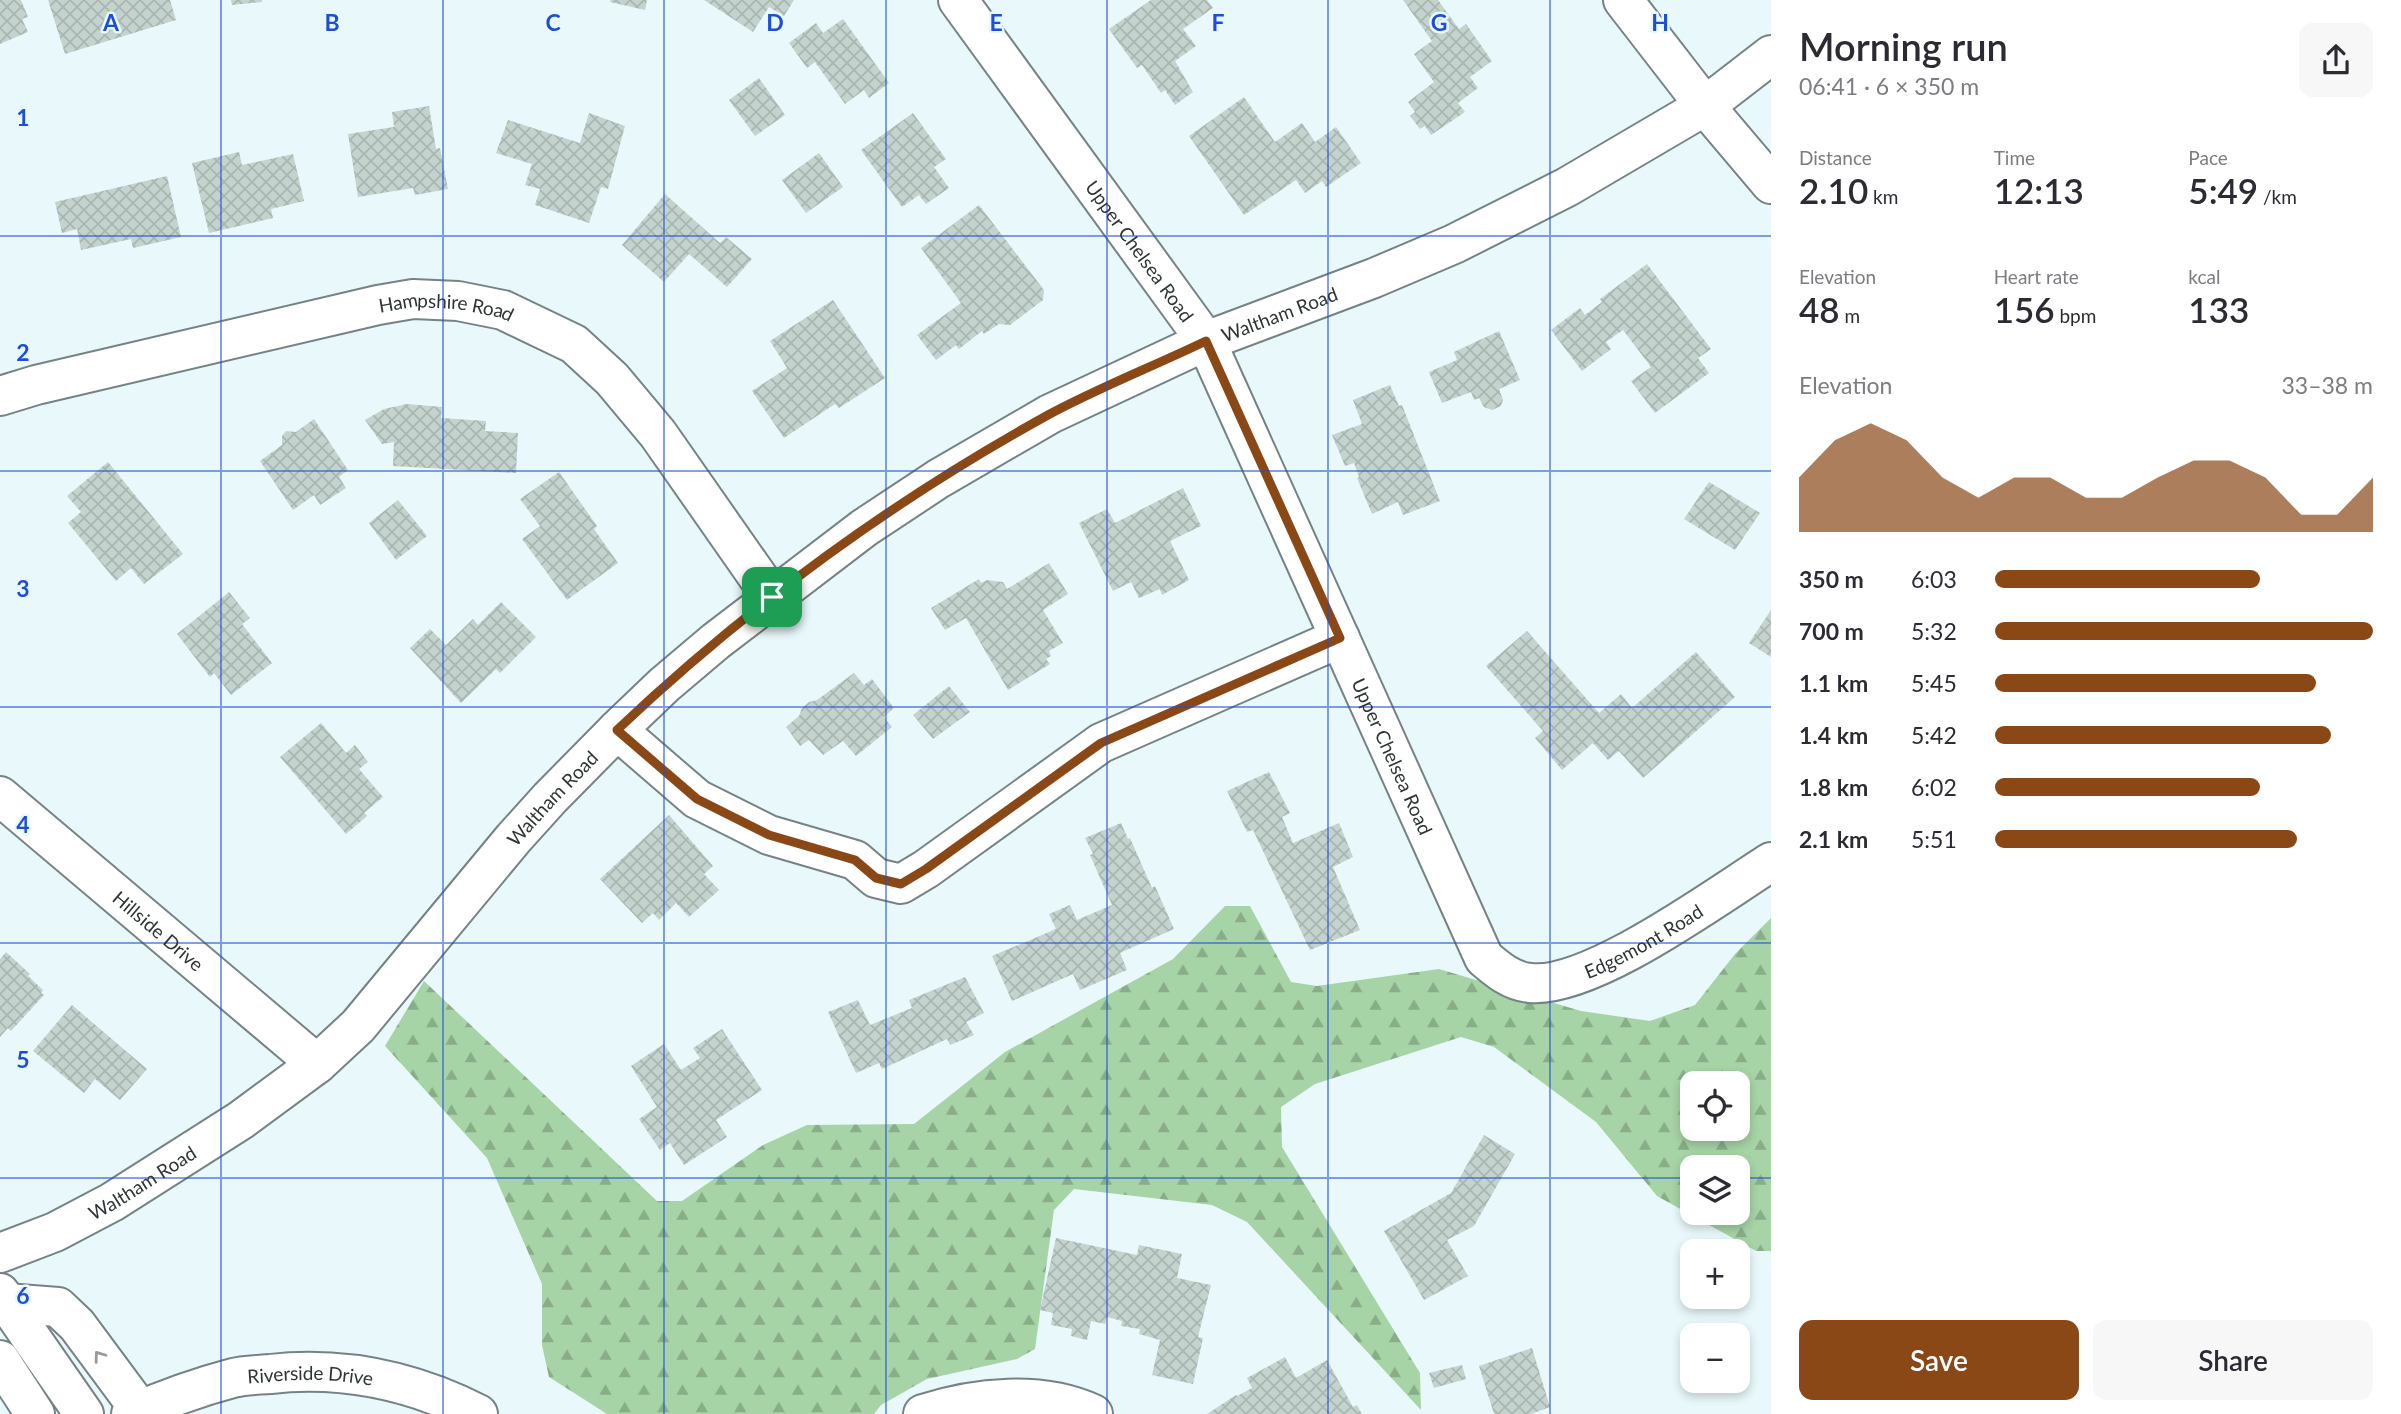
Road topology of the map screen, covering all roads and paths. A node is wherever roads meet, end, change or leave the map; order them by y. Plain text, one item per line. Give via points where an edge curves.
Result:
1 (958, 0) edge
2 (1623, 0) edge
3 (1771, 55) edge
4 (1705, 106) junction
5 (1771, 184) edge
6 (1206, 341) junction
7 (0, 396) edge
8 (772, 597) junction
9 (1340, 638) junction
10 (617, 730) junction
11 (0, 796) edge
12 (1771, 862) edge
13 (1504, 975) joint
14 (317, 1064) junction
15 (0, 1252) edge
16 (2, 1311) edge
17 (0, 1360) edge
18 (135, 1412) edge
19 (35, 1414) edge
20 (85, 1414) edge
21 (478, 1414) edge
22 (923, 1414) edge
23 (1093, 1414) edge

1 - 6 street, Upper Chelsea Road
2 - 4 street
3 - 4 street, Waltham Road
4 - 5 street
4 - 6 street, Waltham Road via 1567,187 1454,244
6 - 8 street, Waltham Road via 1050,414 937,479
6 - 9 street, Upper Chelsea Road
7 - 8 street, Hampshire Road via 413,299 503,310 574,344 612,379 658,434
8 - 10 street, Waltham Road via 664,685
9 - 10 street via 1101,743 901,884 876,878 855,860 769,835 697,799
9 - 13 street, Upper Chelsea Road via 1472,935 1484,958
10 - 14 street, Waltham Road via 513,839 358,1026
11 - 14 street, Hillside Drive
12 - 13 street, Edgemont Road via 1594,969 1557,981 1530,983
14 - 15 street, Waltham Road via 241,1120 112,1202 55,1232
18 -> 16 street, Riverside Drive via 77,1325 58,1307
16 - 20 street
17 - 19 street
18 - 21 street, Riverside Drive via 234,1377 338,1371 385,1379 451,1400
22 - 23 street via 953,1404 1025,1398 1079,1407

